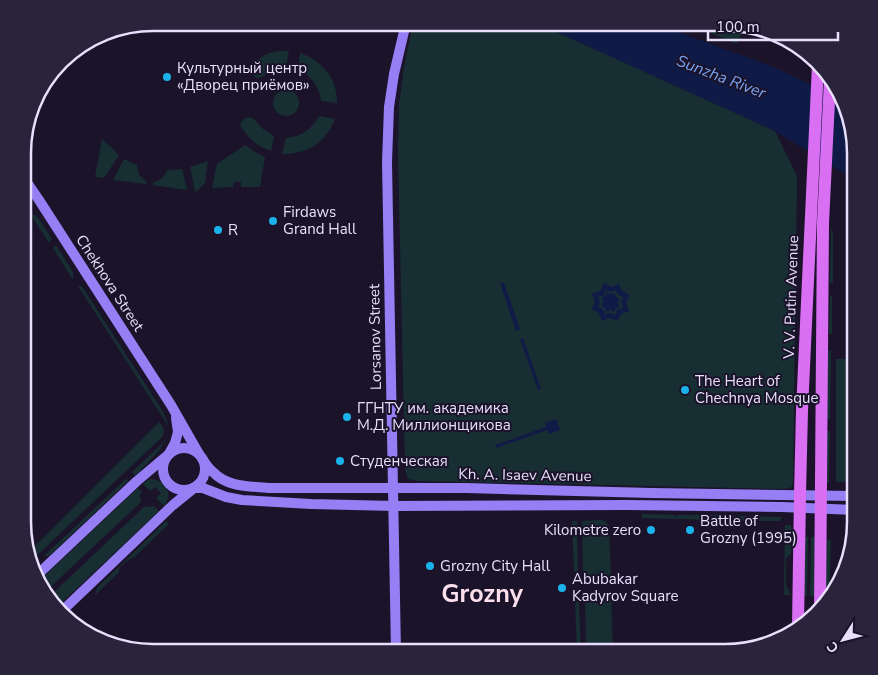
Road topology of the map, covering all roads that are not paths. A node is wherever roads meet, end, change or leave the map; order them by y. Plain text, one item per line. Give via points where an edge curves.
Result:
1 (404, 31) edge
2 (818, 75) edge
3 (829, 91) edge
4 (818, 182) junction
5 (31, 188) edge
6 (171, 405) junction
7 (169, 454) junction
8 (201, 457) junction
9 (194, 488) junction
10 (393, 488) junction
11 (821, 495) junction
12 (846, 496) edge
13 (800, 502) junction
14 (394, 506) junction
15 (821, 509) junction
16 (846, 510) edge
17 (42, 570) edge
18 (820, 597) edge
19 (67, 607) edge
20 (798, 619) edge
21 (396, 643) edge

1 - 10 main road, Lorsanov Street via 389,107 387,162
2 - 4 main road
3 - 4 main road
4 - 11 main road, V. V. Putin Avenue
4 - 13 main road, V. V. Putin Avenue
5 - 6 main road, Chekhova Street
6 - 7 main road via 178,432
6 - 8 main road, Kh. A. Isaev Avenue
7 - 8 main road via 187,448
7 - 9 main road via 163,465 164,478 173,488 185,491
7 - 17 main road
8 - 9 main road via 204,477
8 - 10 main road, Kh. A. Isaev Avenue via 218,477 239,485
9 - 14 main road, Kh. A. Isaev Avenue via 233,499 262,502
9 - 19 main road
10 - 13 main road, Kh. A. Isaev Avenue via 652,493
10 - 14 main road, Lorsanov Street
11 - 12 main road, Kh. A. Isaev Avenue
11 - 13 main road, Kh. A. Isaev Avenue
11 - 15 main road, V. V. Putin Avenue
13 - 14 main road, Kh. A. Isaev Avenue
13 - 15 main road, Kh. A. Isaev Avenue
13 - 20 main road, V. V. Putin Avenue
14 - 21 main road, Lorsanov Street
15 - 16 main road, Kh. A. Isaev Avenue
15 - 18 main road, V. V. Putin Avenue

